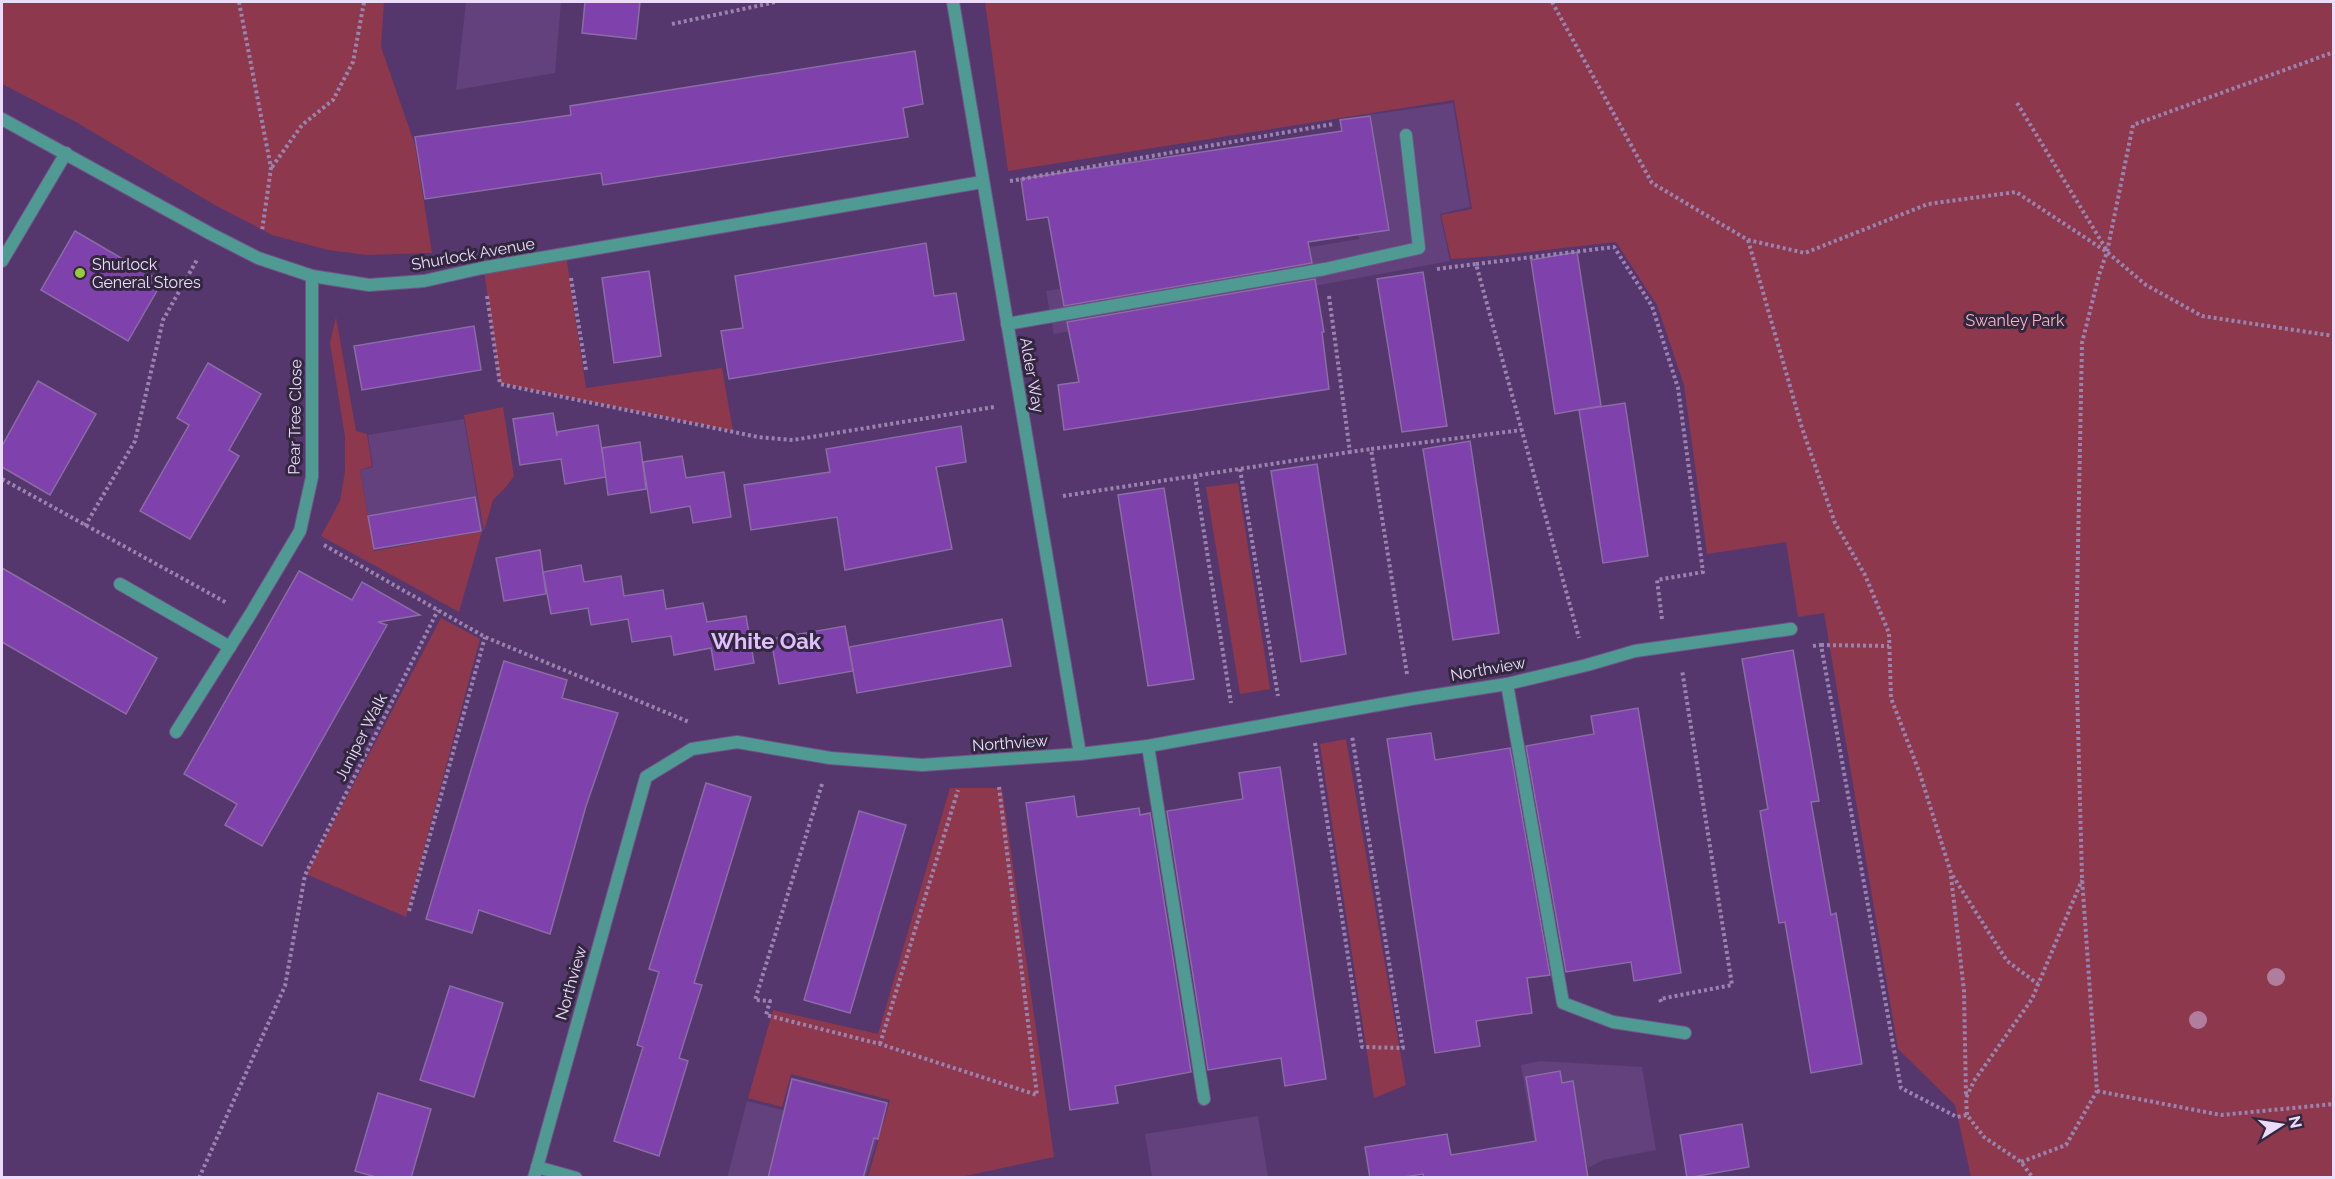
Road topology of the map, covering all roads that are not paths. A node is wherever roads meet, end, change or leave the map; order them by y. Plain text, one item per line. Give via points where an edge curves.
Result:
1 (953, 2) edge
2 (2, 119) edge
3 (1406, 135) dead end
4 (66, 153) junction
5 (983, 184) junction
6 (2, 261) edge
7 (312, 276) junction
8 (1007, 324) junction
9 (120, 584) dead end
10 (1791, 629) road end
11 (230, 647) junction
12 (1507, 684) junction
13 (176, 732) dead end
14 (1148, 746) junction
15 (1080, 754) junction
16 (1685, 1033) dead end
17 (1204, 1098) dead end
18 (535, 1172) edge
19 (576, 1178) edge

1 - 5 street, Alder Way
2 - 4 street, Shurlock Avenue
3 - 8 street via 1419,248 1325,269
4 - 6 street
4 - 7 street, Shurlock Avenue via 258,258
5 - 7 street, Shurlock Avenue via 424,281 369,285
5 - 8 street, Alder Way
7 - 11 street, Pear Tree Close via 312,477 300,531
8 - 15 street, Alder Way
9 - 11 street
10 - 12 street, Northview via 1635,651
11 - 13 street, Pear Tree Close
12 - 14 street, Northview
12 - 16 street via 1563,1003 1613,1022
14 - 15 street, Northview
14 - 17 street
15 - 18 street, Northview via 922,765 830,758 737,742 692,749 646,777
18 - 19 street

